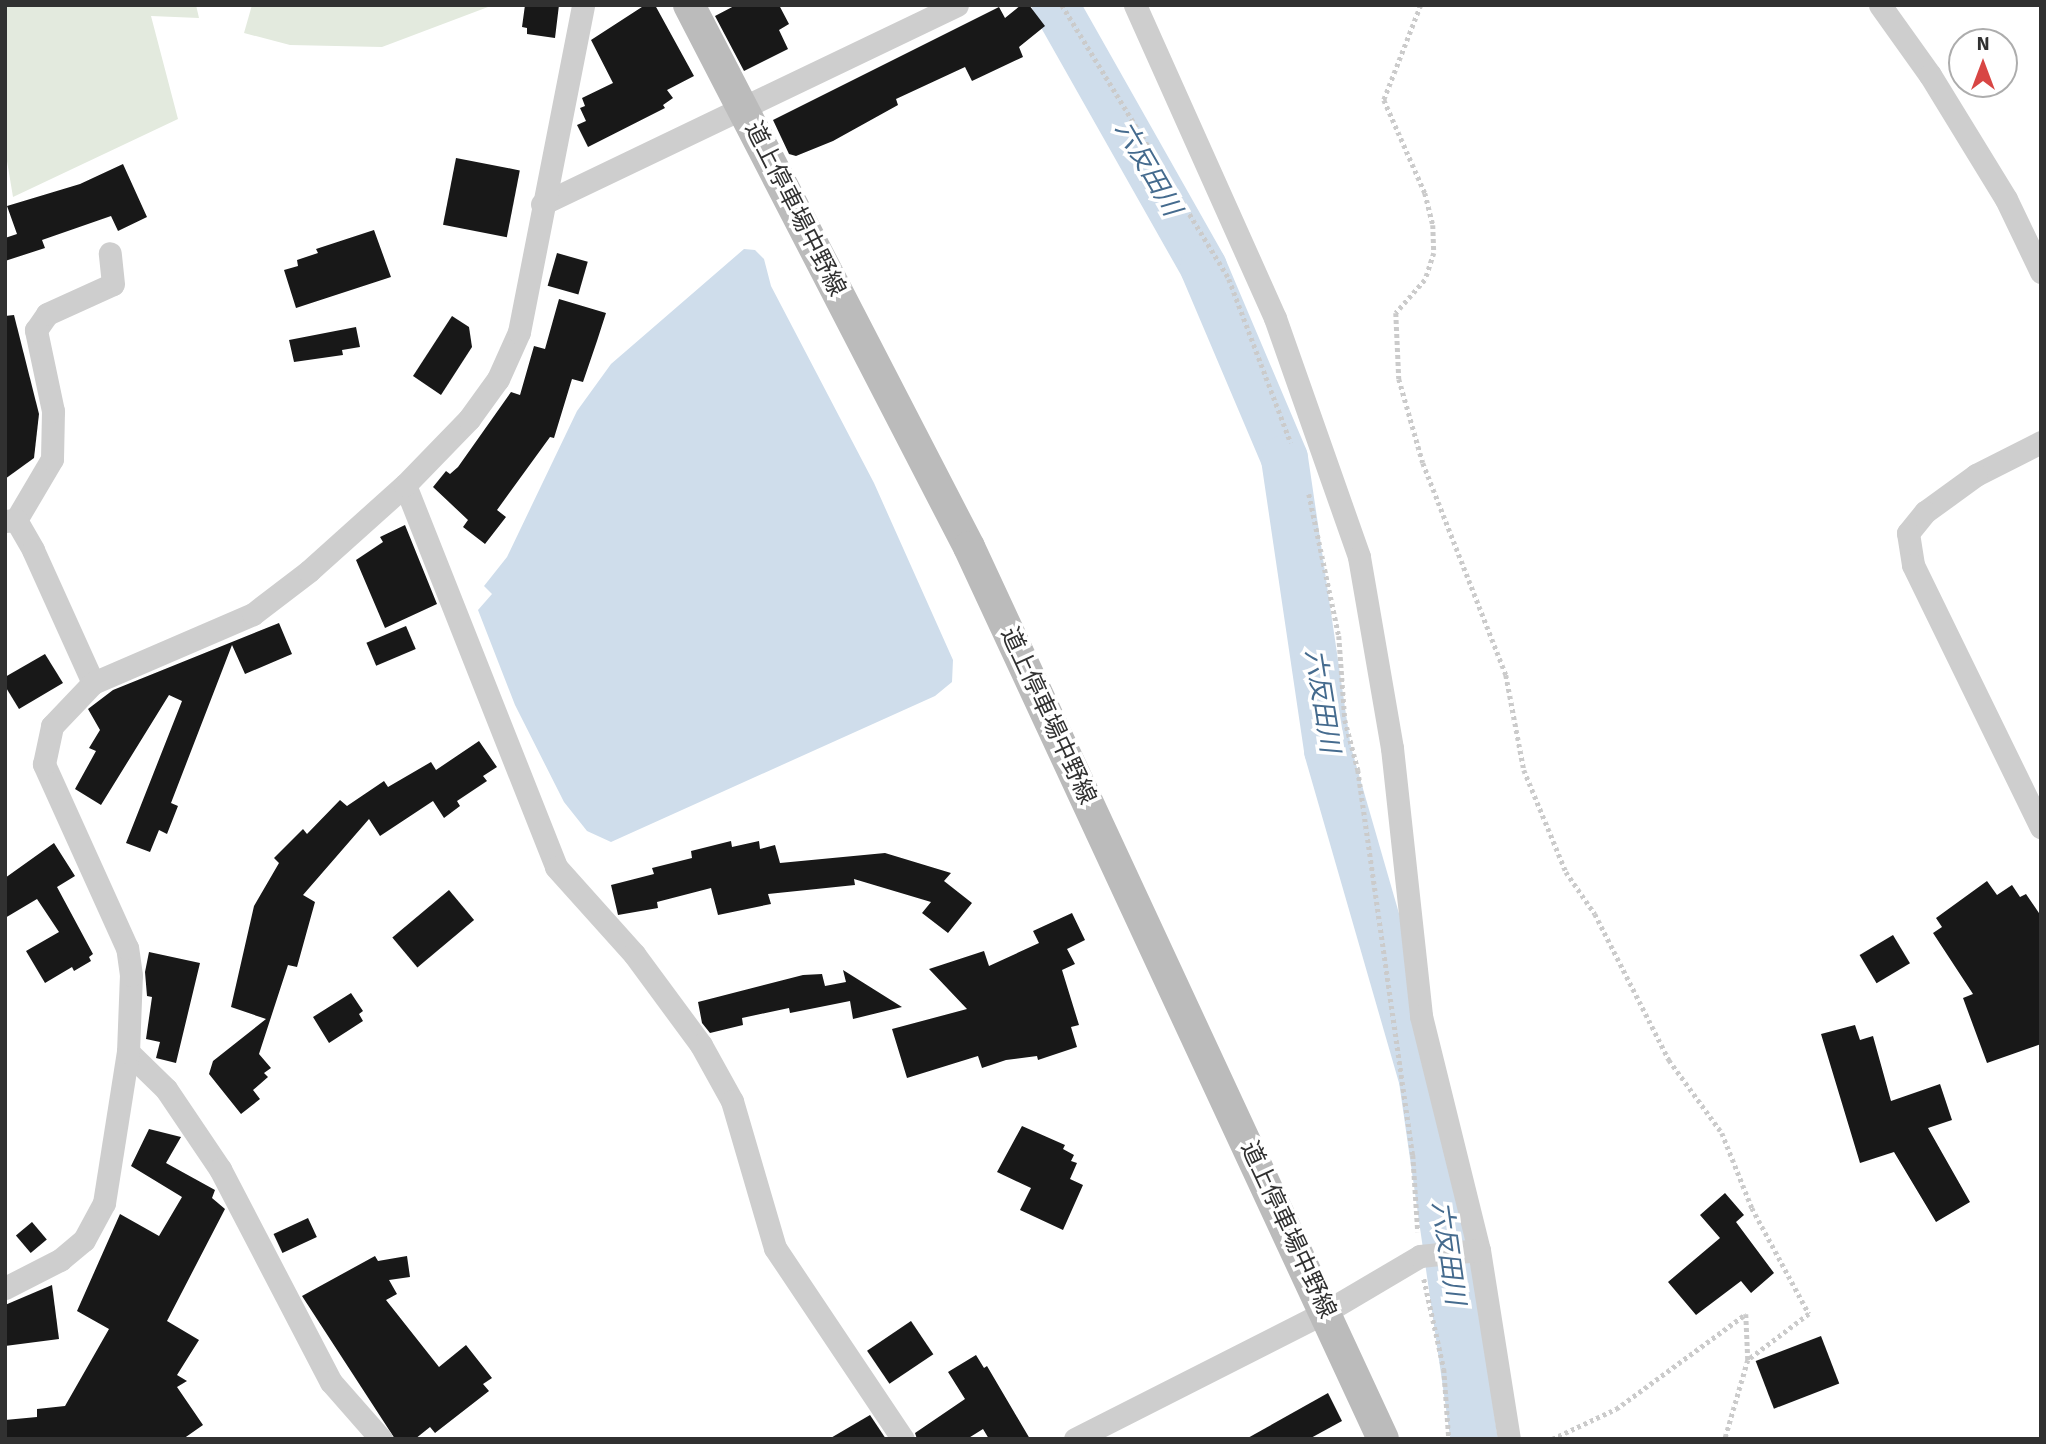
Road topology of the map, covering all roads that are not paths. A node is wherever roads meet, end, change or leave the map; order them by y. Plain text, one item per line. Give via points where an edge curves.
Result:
1 (583, 5) edge
2 (689, 5) edge
3 (957, 5) edge
4 (1135, 5) edge
5 (1881, 5) edge
6 (742, 104) junction
7 (542, 204) junction
8 (110, 253) dead end
9 (2041, 272) edge
10 (2041, 442) edge
11 (405, 485) junction
12 (11, 520) edge
13 (93, 683) junction
14 (2041, 828) edge
15 (128, 1052) junction
16 (1479, 1250) junction
17 (5, 1288) edge
18 (1327, 1311) junction
19 (1102, 1432) edge
20 (381, 1439) edge
21 (903, 1439) edge
22 (1074, 1439) edge
23 (1383, 1439) edge
24 (1508, 1439) edge

1 - 7 street
2 - 6 main road, 道上停車場中野線
3 - 6 street
4 - 16 street via 1275,318 1359,557 1392,748 1421,1016
5 - 9 street via 2006,199
6 - 7 street
6 - 18 main road, 道上停車場中野線 via 969,547
7 - 11 street via 519,332 498,379 469,419
8 - 12 street via 113,284 47,314 36,330 52,411 52,459
10 - 14 street via 1976,475 1925,512 1908,533 1913,565
11 - 13 street via 253,614
11 - 21 street via 556,867 634,954 701,1045 732,1101 775,1248
12 - 13 street
13 - 15 street via 52,726 44,764 127,948 131,975
15 - 17 street via 104,1203 84,1240 60,1260
15 - 20 street via 166,1089 219,1169 331,1382
16 - 18 street via 1420,1256
16 - 24 street
18 - 19 street
18 - 23 main road, 道上停車場中野線
19 - 22 street

